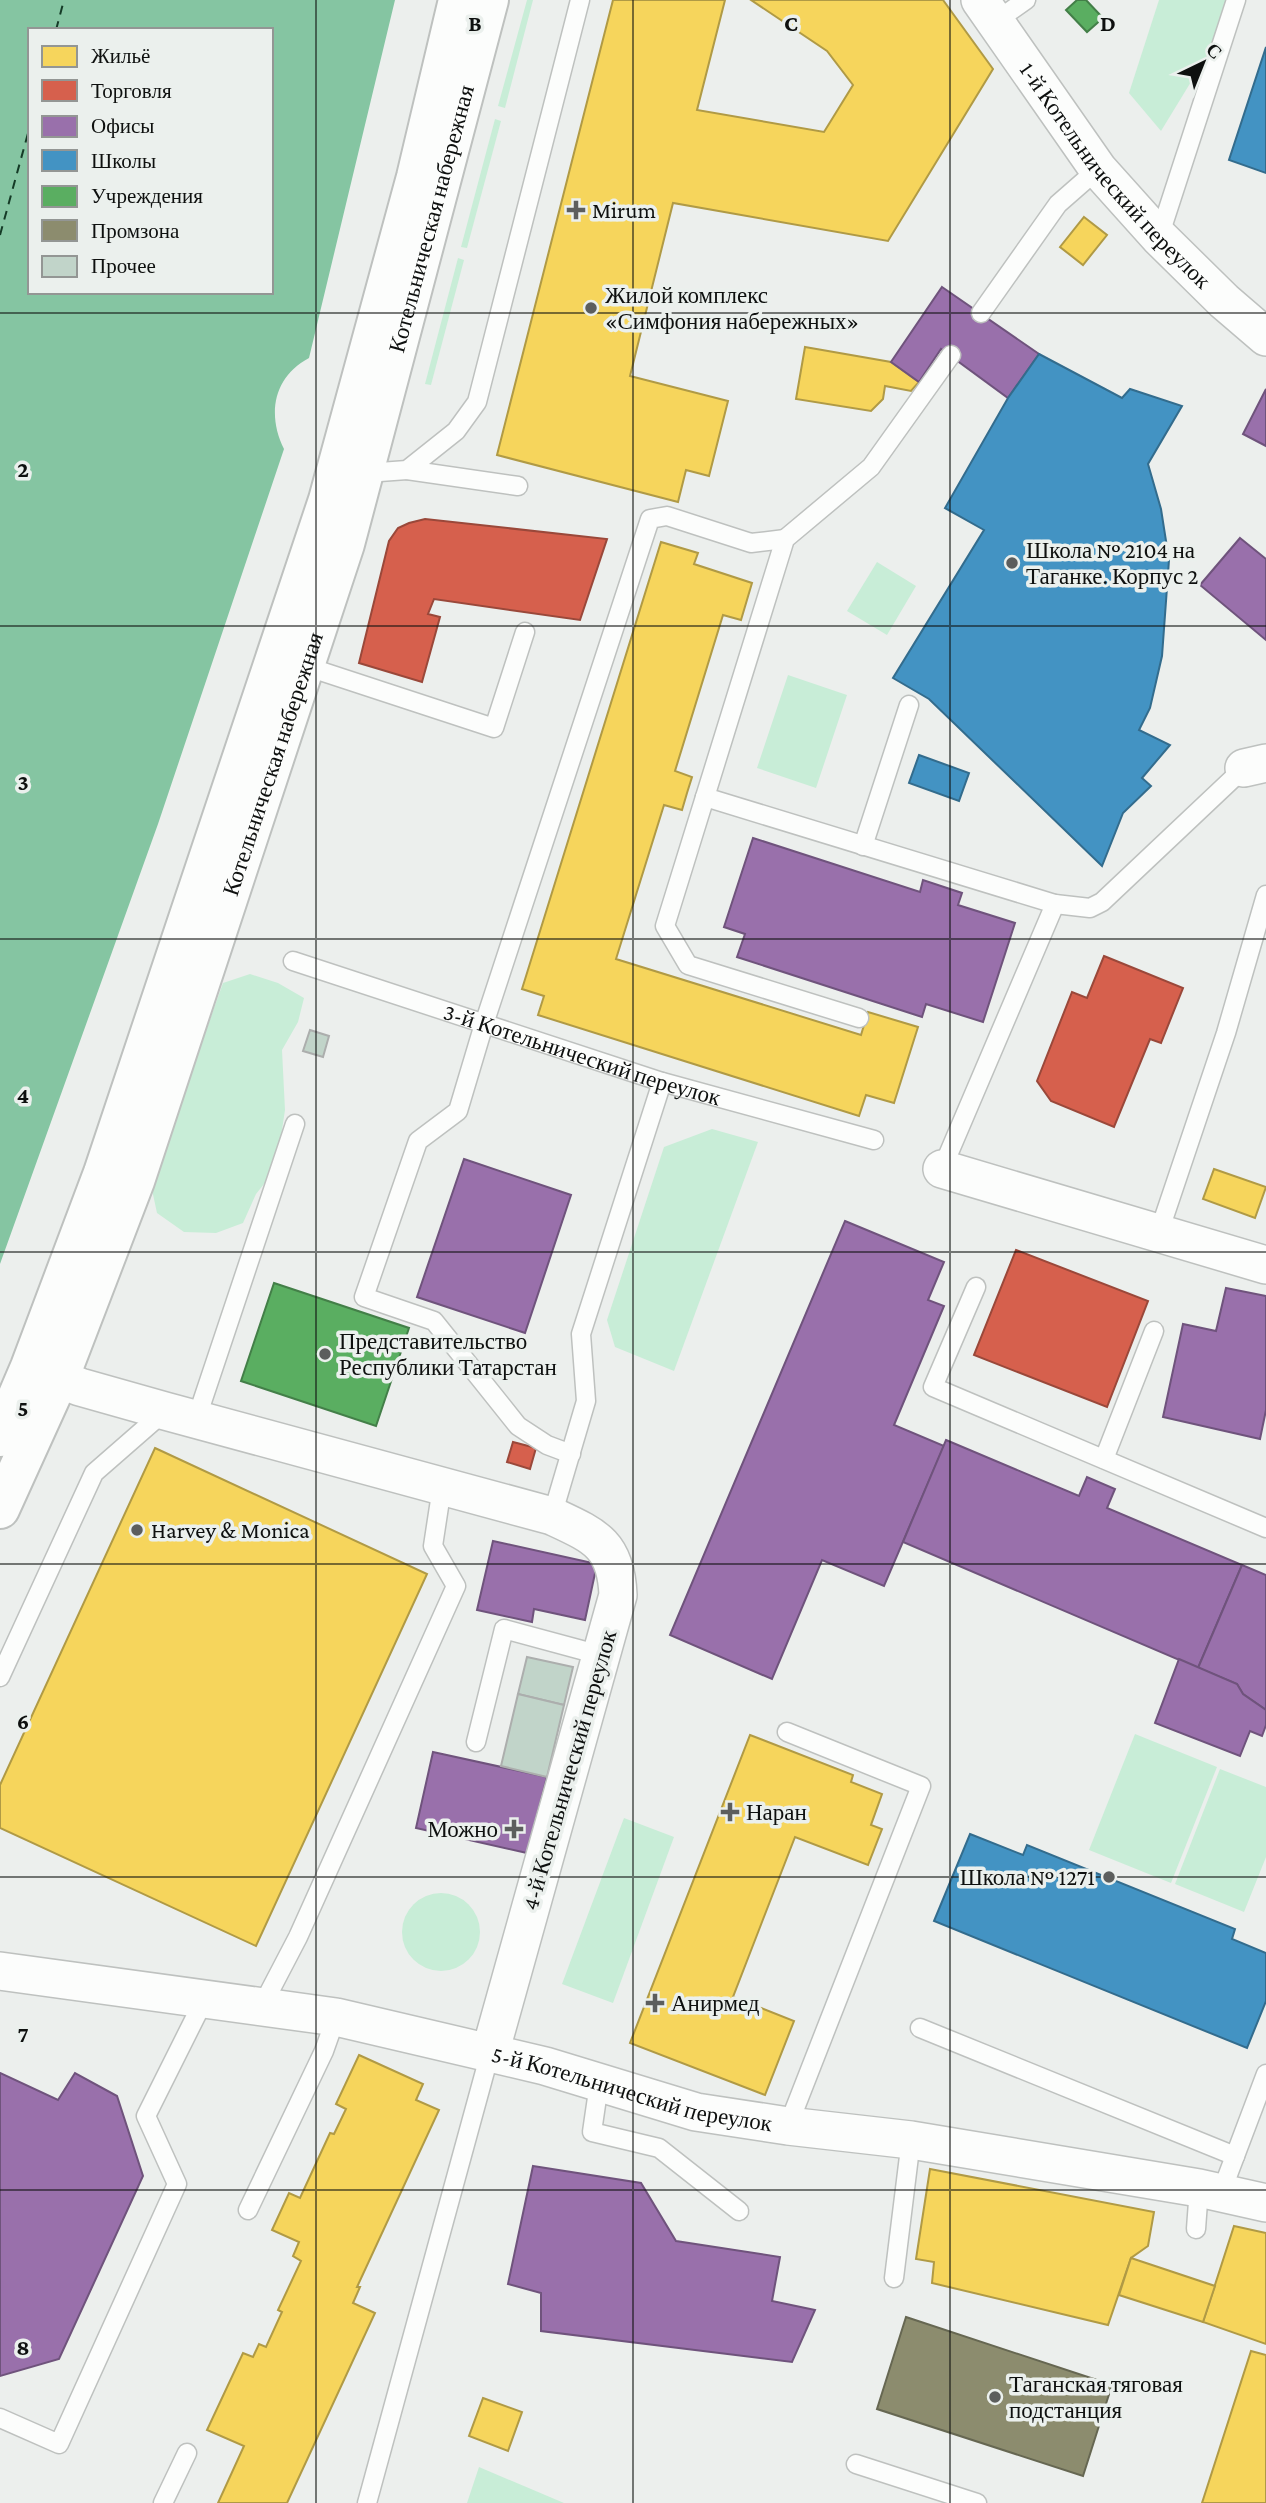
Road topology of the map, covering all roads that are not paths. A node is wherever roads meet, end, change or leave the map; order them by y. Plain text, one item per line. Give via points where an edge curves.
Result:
1 (458, 0) edge
2 (489, 0) edge
3 (580, 0) edge
4 (1026, 0) edge
5 (1236, 0) edge
6 (988, 10) edge
7 (1098, 169) junction
8 (1159, 237) junction
9 (981, 313) dead end
10 (1266, 337) edge
11 (951, 355) dead end
12 (407, 470) junction
13 (366, 473) junction
14 (518, 486) dead end
15 (785, 539) junction
16 (525, 632) dead end
17 (305, 666) junction
18 (909, 705) dead end
19 (1255, 766) edge
20 (705, 797) junction
21 (863, 846) junction
22 (1266, 895) edge
23 (1055, 904) junction
24 (293, 961) dead end
25 (859, 1018) dead end
26 (484, 1024) junction
27 (662, 1082) junction
28 (295, 1124) dead end
29 (874, 1140) dead end
30 (942, 1169) joint
31 (1158, 1235) junction
32 (1266, 1265) edge
33 (976, 1287) dead end
34 (1154, 1331) dead end
35 (44, 1373) junction
36 (181, 1415) junction
37 (0, 1437) edge
38 (571, 1454) junction
39 (1104, 1459) junction
40 (442, 1487) junction
41 (0, 1509) edge
42 (552, 1516) junction
43 (1266, 1528) edge
44 (600, 1655) junction
45 (0, 1677) edge
46 (788, 1732) dead end
47 (476, 1742) dead end
48 (0, 1971) edge
49 (205, 1998) junction
50 (262, 2006) junction
51 (336, 2017) junction
52 (920, 2028) dead end
53 (490, 2053) junction
54 (1266, 2074) edge
55 (600, 2084) junction
56 (788, 2126) junction
57 (911, 2140) junction
58 (1235, 2155) junction
59 (1210, 2190) junction
60 (1266, 2203) edge
61 (248, 2210) dead end
62 (739, 2211) dead end
63 (1196, 2229) dead end
64 (894, 2278) dead end
65 (0, 2418) edge
66 (187, 2454) dead end
67 (856, 2464) dead end
68 (163, 2503) edge
69 (367, 2503) edge
70 (977, 2503) edge

1 - 35 main road, Котельническая набережная via 416,177 328,500 103,1173
2 - 13 main road, Котельническая набережная
3 - 12 lane via 477,402 456,431
4 - 6 lane
5 - 8 lane
6 - 7 street, 1-й Котельнический переулок
7 - 8 street, 1-й Котельнический переулок
7 - 9 lane via 1058,204
8 - 10 street, 1-й Котельнический переулок
11 - 15 lane via 871,467
12 - 13 lane
12 - 14 lane
13 - 17 main road, Котельническая набережная
15 - 20 lane
15 - 26 lane via 751,543 667,516 650,519
16 - 17 lane via 494,728
17 - 35 main road, Котельническая набережная via 135,1181
18 - 21 lane
19 - 23 lane via 1102,902 1090,908
20 - 21 lane
20 - 25 lane via 665,926 688,965
21 - 23 lane
22 - 31 lane via 1226,1033
23 - 30 lane
24 - 26 lane, 3-й Котельнический переулок
26 - 27 lane, 3-й Котельнический переулок
26 - 38 lane via 458,1111 418,1141 364,1297 434,1321 518,1426
27 - 29 lane, 3-й Котельнический переулок
27 - 38 lane via 581,1334 586,1401
28 - 36 lane
30 - 31 street
31 - 32 street
33 - 39 lane via 933,1387
34 - 39 lane
35 - 36 street, 4-й Котельнический переулок
35 - 37 main road, Котельническая набережная
35 - 41 main road, Котельническая набережная
36 - 40 street, 4-й Котельнический переулок
36 - 45 lane via 94,1474
38 - 42 lane
39 - 43 lane
40 - 42 street, 4-й Котельнический переулок
40 - 50 lane via 433,1546 456,1586 298,1937
42 - 44 street, 4-й Котельнический переулок via 589,1533 617,1571 618,1595
44 - 47 lane via 504,1629
44 - 53 street, 4-й Котельнический переулок
46 - 56 lane via 921,1786
48 - 49 street, 5-й Котельнический переулок
49 - 50 street, 5-й Котельнический переулок
49 - 65 lane via 146,2116 177,2184 59,2444
50 - 51 street, 5-й Котельнический переулок
51 - 53 street, 5-й Котельнический переулок
51 - 61 lane
52 - 58 lane
53 - 55 street, 5-й Котельнический переулок
53 - 69 lane
54 - 58 lane
55 - 56 street, 5-й Котельнический переулок via 696,2112
55 - 62 lane via 592,2132 659,2148
56 - 57 street, 5-й Котельнический переулок
57 - 59 street, 5-й Котельнический переулок
57 - 64 lane
58 - 59 lane
59 - 60 street, 5-й Котельнический переулок
59 - 63 lane
66 - 68 lane
67 - 70 lane

